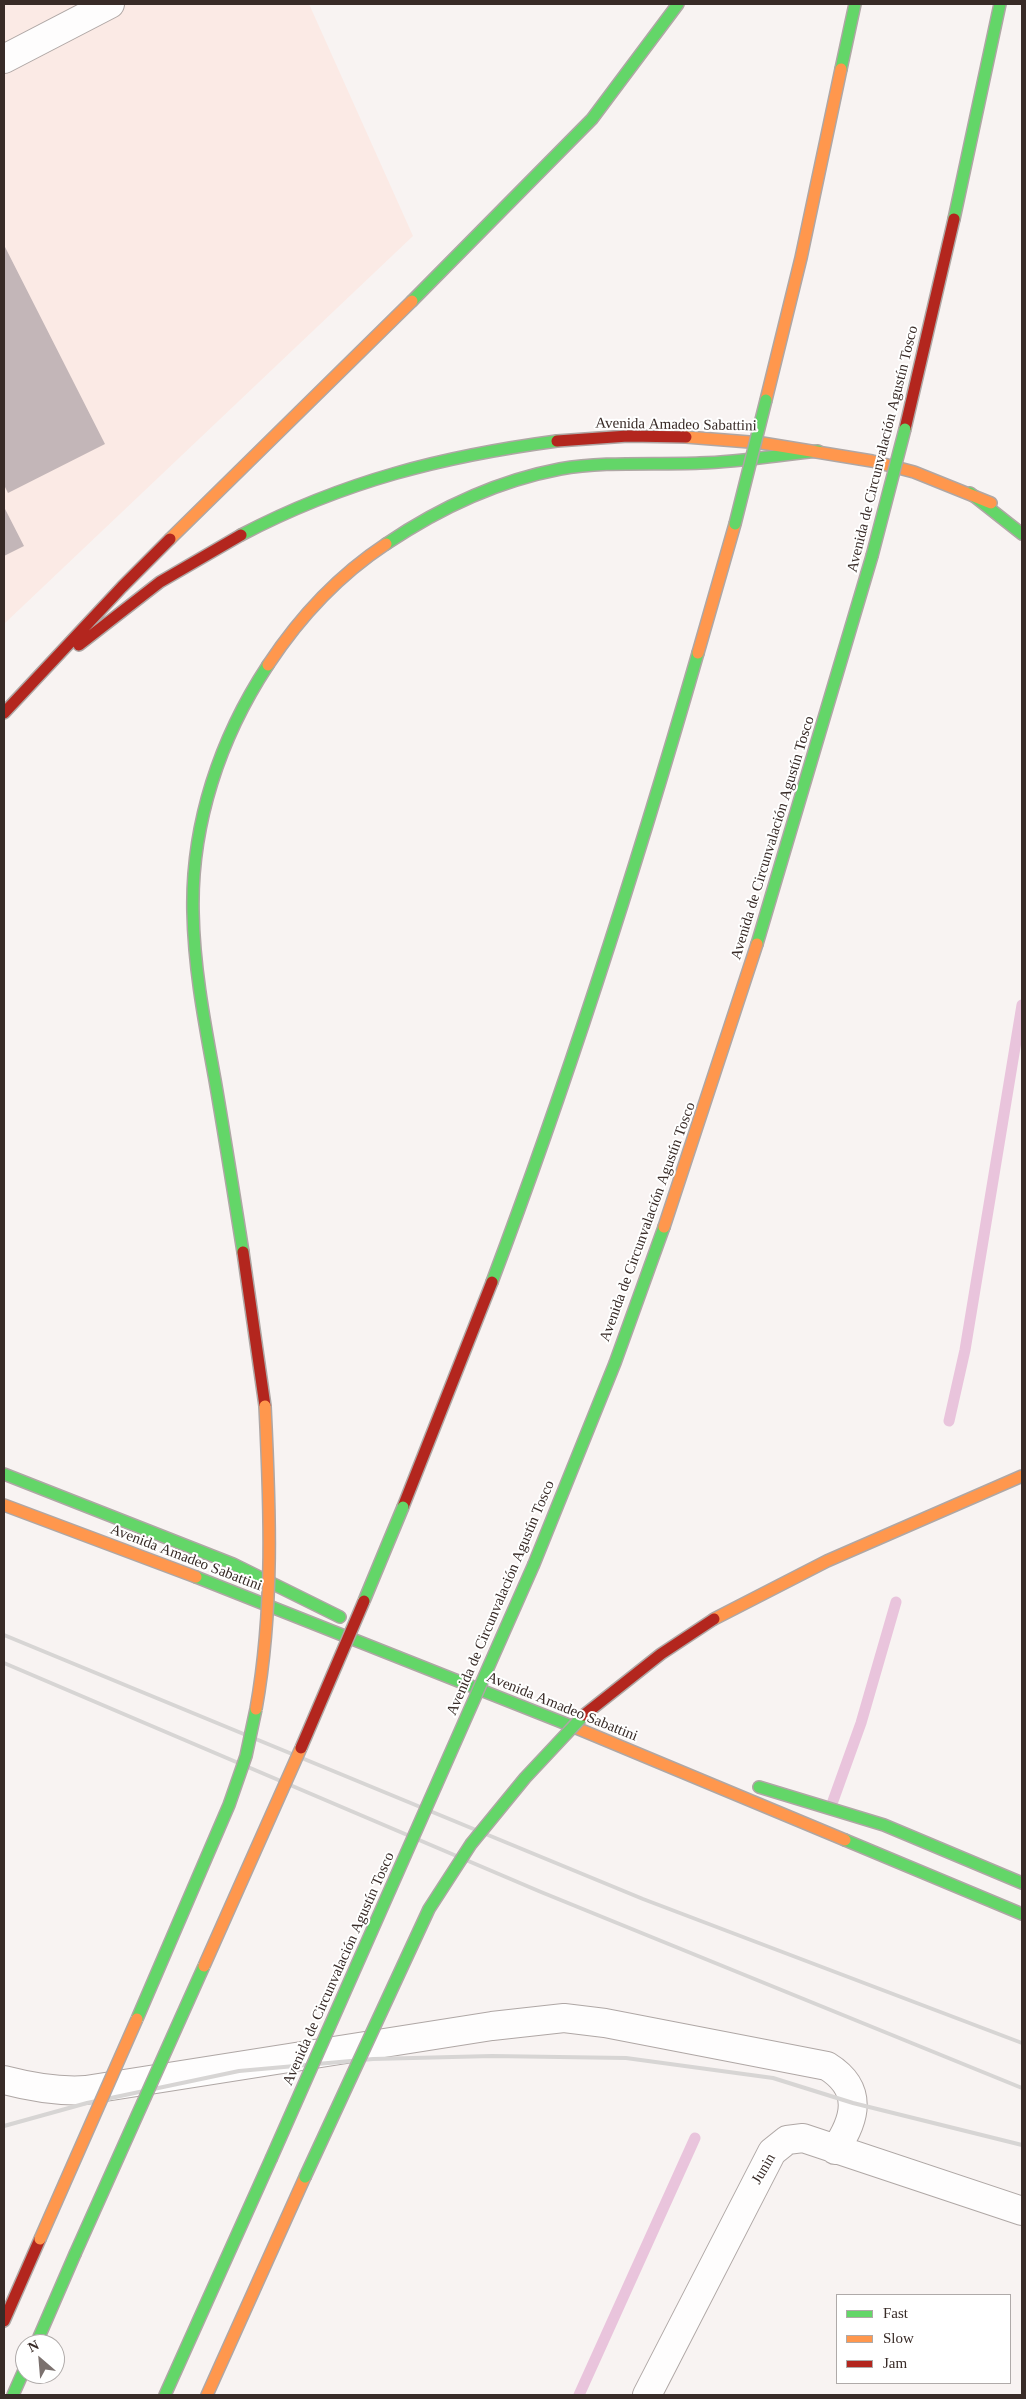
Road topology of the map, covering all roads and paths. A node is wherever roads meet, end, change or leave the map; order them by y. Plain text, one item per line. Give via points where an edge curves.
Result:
1 (110, 4) edge
2 (678, 4) edge
3 (855, 4) edge
4 (1000, 4) edge
5 (4, 59) edge
6 (818, 451) junction
7 (970, 493) junction
8 (1014, 513) dead end
9 (1022, 534) edge
10 (4, 713) edge
11 (4, 1474) edge
12 (1022, 1476) edge
13 (4, 1505) edge
14 (366, 1630) dead end
15 (384, 1638) dead end
16 (525, 1708) junction
17 (616, 1744) junction
18 (731, 1779) dead end
19 (750, 1785) dead end
20 (1022, 1883) edge
21 (1022, 1914) edge
22 (4, 2080) edge
23 (835, 2150) junction
24 (1022, 2211) edge
25 (4, 2321) edge
26 (40, 2334) edge
27 (165, 2395) edge
28 (207, 2395) edge
29 (647, 2395) edge

1 - 5 street
2 - 10 main road via 592,119 444,270 122,587
3 - 26 main road, bridge via 803,248 734,524 631,880 572,1063 506,1247 403,1507 315,1717
4 - 27 main road, Avenida de Circunvalación Agustín Tosco, bridge via 960,193 872,556 770,902 640,1297 534,1564
6 - 7 main road, Avenida Amadeo Sabattini via 912,472
6 - 10 main road, Avenida Amadeo Sabattini via 768,442 706,438 638,436 572,439 430,462 367,480 302,506 188,565 77,646
6 - 25 main road, bridge via 702,463 597,465 546,472 492,488 440,512 396,536 352,568 314,605 278,647 226,739 198,834 193,885 195,940 265,1406 270,1517 268,1635 242,1769 227,1810
7 - 8 main road, Avenida Amadeo Sabattini
7 - 9 main road
11 - 14 main road via 233,1564
12 - 28 main road, bridge via 812,1567 714,1619 661,1654 586,1713 525,1778 471,1844 425,1917
13 - 16 main road, Avenida Amadeo Sabattini via 179,1570
15 - 16 main road
16 - 17 main road, Avenida Amadeo Sabattini
17 - 18 main road
17 - 21 main road, Avenida Amadeo Sabattini
19 - 20 main road via 884,1825
22 - 23 street via 30,2087 86,2090 492,2026 564,2018 827,2066 846,2082 853,2103 848,2130
23 - 24 street, Junin
23 - 29 street, Junin via 803,2138 787,2140 772,2152

